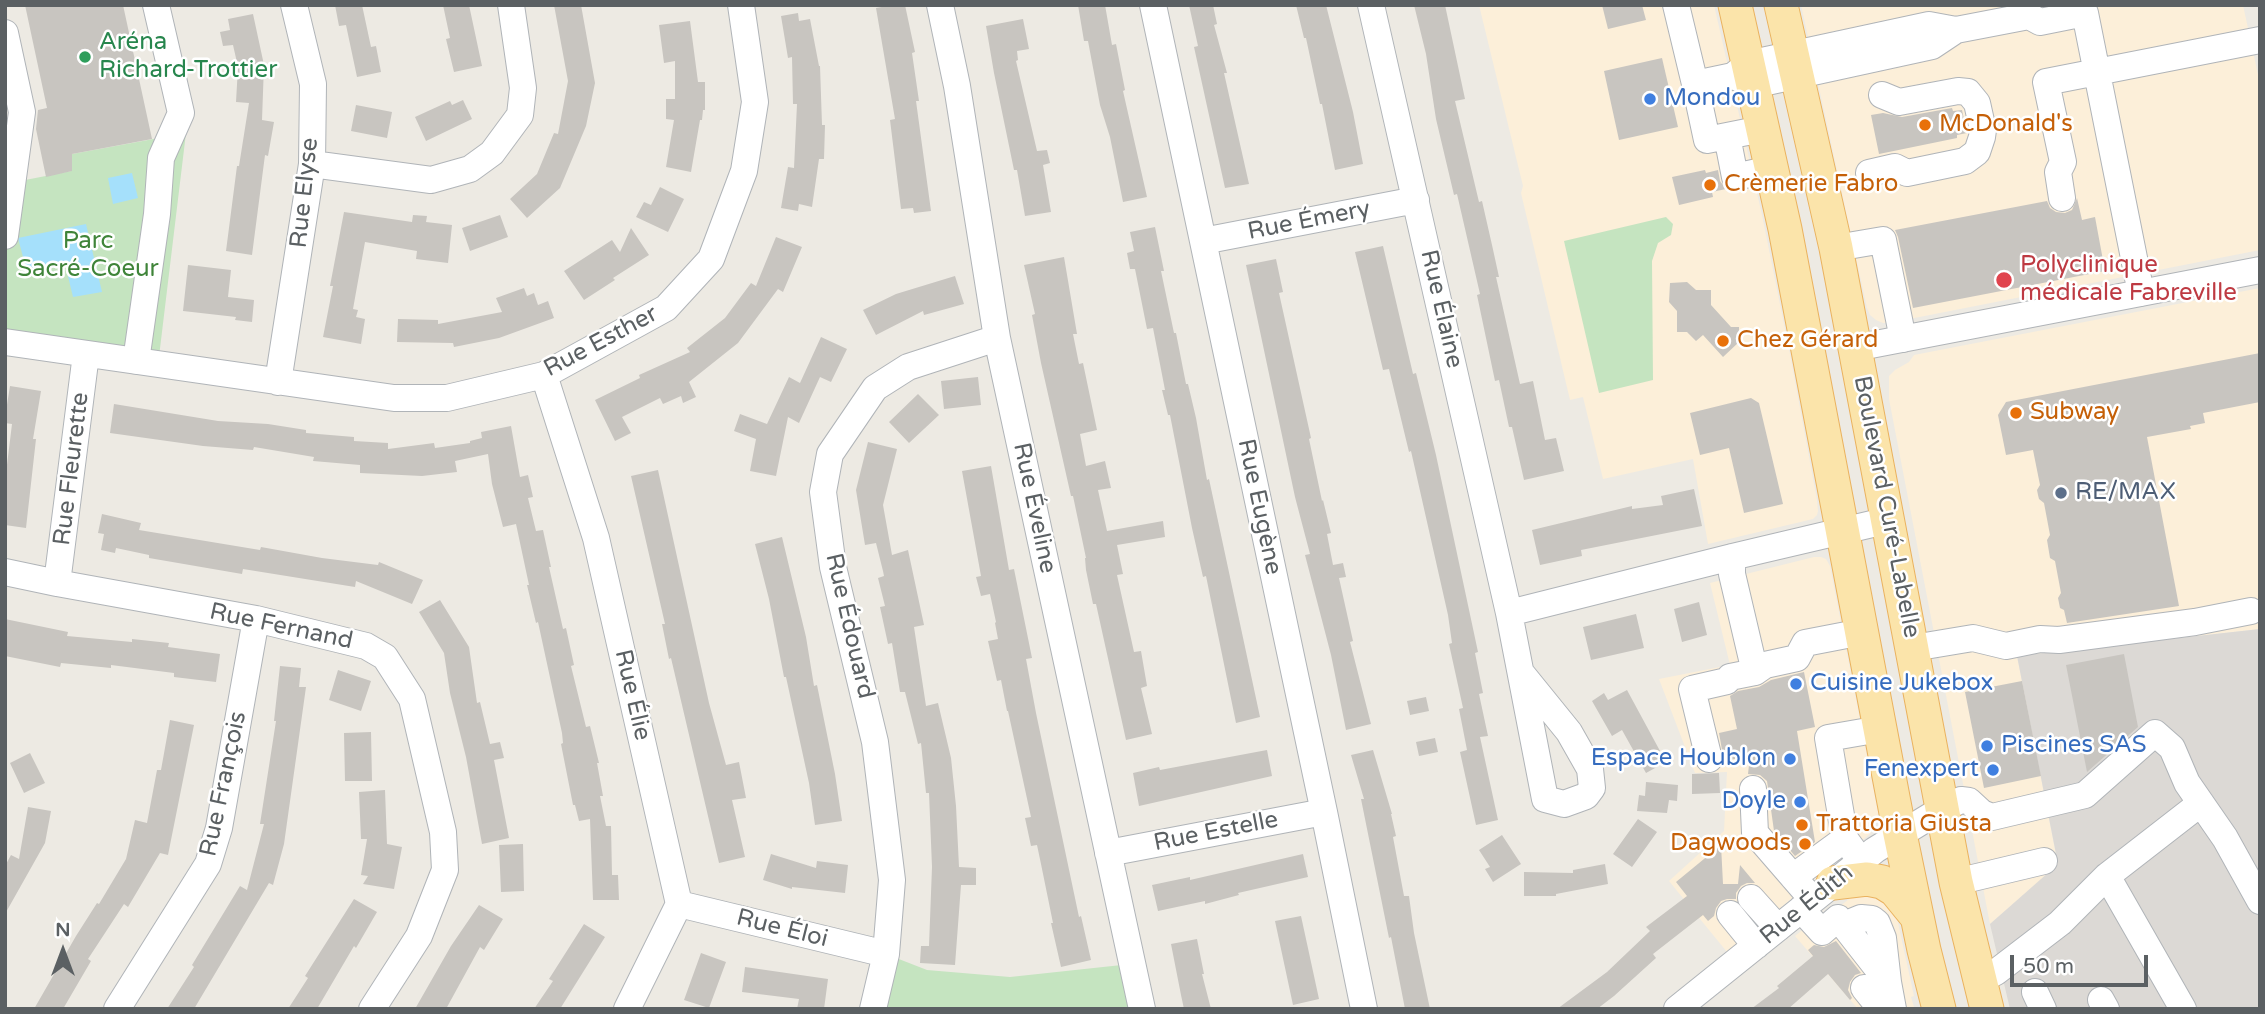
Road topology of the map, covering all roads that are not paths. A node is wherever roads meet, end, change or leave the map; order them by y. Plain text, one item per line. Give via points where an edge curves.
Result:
1 (156, 5) edge
2 (294, 5) edge
3 (510, 5) edge
4 (741, 5) edge
5 (940, 5) edge
6 (1153, 5) edge
7 (1371, 5) edge
8 (1676, 5) edge
9 (1734, 5) edge
10 (1781, 5) edge
11 (2028, 10) edge
12 (5, 33) edge
13 (2260, 40) edge
14 (1795, 64) junction
15 (2097, 72) junction
16 (1745, 75) junction
17 (1695, 84) junction
18 (1882, 95) dead end
19 (1762, 129) junction
20 (1727, 136) junction
21 (312, 164) junction
22 (1771, 169) junction
23 (1869, 173) dead end
24 (2062, 198) dead end
25 (1416, 200) junction
26 (5, 236) edge
27 (1203, 241) junction
28 (1836, 248) junction
29 (2260, 270) edge
30 (2141, 293) junction
31 (997, 338) junction
32 (1903, 339) junction
33 (5, 342) edge
34 (1855, 348) junction
35 (86, 354) junction
36 (136, 362) junction
37 (544, 375) junction
38 (278, 382) junction
39 (1889, 520) junction
40 (1843, 531) junction
41 (1732, 557) junction
42 (5, 572) edge
43 (57, 583) junction
44 (2252, 611) dead end
45 (1509, 613) junction
46 (256, 619) junction
47 (1862, 632) junction
48 (1913, 648) junction
49 (1755, 672) junction
50 (1522, 674) dead end
51 (1880, 729) junction
52 (1709, 759) dead end
53 (1754, 789) dead end
54 (2201, 803) junction
55 (1942, 809) junction
56 (1324, 812) junction
57 (1900, 834) junction
58 (1845, 839) junction
59 (1108, 853) junction
60 (1861, 861) junction
61 (2044, 861) dead end
62 (2107, 876) junction
63 (1793, 877) junction
64 (1956, 882) junction
65 (1816, 897) junction
66 (2260, 901) edge
67 (679, 904) junction
68 (1917, 917) junction
69 (886, 954) junction
70 (1876, 985) junction
71 (1983, 995) edge
72 (117, 1009) edge
73 (372, 1009) edge
74 (627, 1009) edge
75 (873, 1009) edge
76 (1142, 1009) edge
77 (1364, 1009) edge
78 (1676, 1009) edge
79 (1881, 1009) edge
80 (1893, 1009) edge
81 (1939, 1009) edge
82 (2183, 1009) edge

1 - 36 street via 181,113 161,158
2 - 21 street, Rue Elyse via 313,84
3 - 21 street via 523,88 520,115 492,153 470,169 431,180
4 - 37 street, Rue Esther via 755,102 744,171 711,259 666,308
5 - 31 street, Rue Éveline
6 - 27 street, Rue Eugène
7 - 25 street, Rue Élaine
8 - 17 street
9 - 16 main road, Boulevard Curé-Labelle
10 - 14 main road, Boulevard Curé-Labelle
11 - 14 street via 1956,30 1932,47
11 - 15 street via 2040,22 2085,13
12 - 26 street via 22,112
13 - 15 street
14 - 16 street
14 - 28 main road, Boulevard Curé-Labelle
15 - 24 street via 2046,82 2063,162 2058,172
15 - 30 street
16 - 17 street
16 - 19 main road, Boulevard Curé-Labelle
17 - 20 street via 1707,140
18 - 23 street via 1899,102 1968,92 1977,103 1983,135 1977,152 1965,161 1907,173 1895,167
19 - 20 street
19 - 22 main road, Boulevard Curé-Labelle
20 - 22 street via 1735,177
21 - 38 street, Rue Elyse
22 - 40 main road, Boulevard Curé-Labelle
25 - 27 street, Rue Émery
25 - 45 street, Rue Élaine
27 - 56 street, Rue Eugène
28 - 32 street via 1883,240
28 - 34 main road, Boulevard Curé-Labelle
29 - 30 street
30 - 32 street
31 - 59 street, Rue Éveline
31 - 69 street, Rue Édouard via 908,367 875,388 830,454 824,492 833,567 875,741 892,880
32 - 34 street
33 - 35 street, Rue Esther
34 - 39 main road, Boulevard Curé-Labelle
35 - 36 street, Rue Esther
35 - 43 street, Rue Fleurette
36 - 38 street, Rue Esther
37 - 38 street, Rue Esther via 447,398 394,398
37 - 67 street, Rue Élie via 596,538
39 - 40 street
39 - 48 main road, Boulevard Curé-Labelle
40 - 41 street
40 - 47 main road, Boulevard Curé-Labelle
41 - 45 street
41 - 49 street
42 - 43 street, Rue Fernand
43 - 46 street, Rue Fernand
44 - 48 street via 2006,646 1973,638
45 - 50 street, Rue Élaine
46 - 72 street, Rue François via 219,828 208,864
46 - 73 street, Rue Fernand via 366,646 385,657 412,699 443,832 445,870 419,936
47 - 49 street via 1805,643 1797,658
47 - 51 main road, Boulevard Curé-Labelle
48 - 55 main road, Boulevard Curé-Labelle
49 - 52 street via 1692,689
51 - 57 main road, Boulevard Curé-Labelle
51 - 58 street via 1828,738
53 - 63 street via 1755,833
54 - 55 street via 2172,748 2155,733 2085,795 1992,817 1969,801
54 - 62 street
54 - 66 street
55 - 57 street, Rue Édith
55 - 64 main road, Boulevard Curé-Labelle
56 - 59 street, Rue Estelle
56 - 77 street, Rue Eugène
57 - 60 street, Rue Édith
57 - 68 main road, Boulevard Curé-Labelle
58 - 60 street
58 - 63 street
59 - 76 street, Rue Éveline
60 - 65 street, Rue Édith
61 - 64 street
62 - 71 street via 2060,923 1996,972
62 - 82 street
63 - 65 street
64 - 71 main road, Boulevard Curé-Labelle
65 - 68 main road via 1867,879 1895,890
65 - 70 street via 1822,932 1838,918 1844,925 1867,918 1877,923 1883,938
65 - 78 street, Rue Édith via 1763,912 1742,929
67 - 69 street, Rue Éloi
67 - 74 street
68 - 81 main road, Boulevard Curé-Labelle
69 - 75 street, Rue Édouard
70 - 79 street
70 - 80 street

